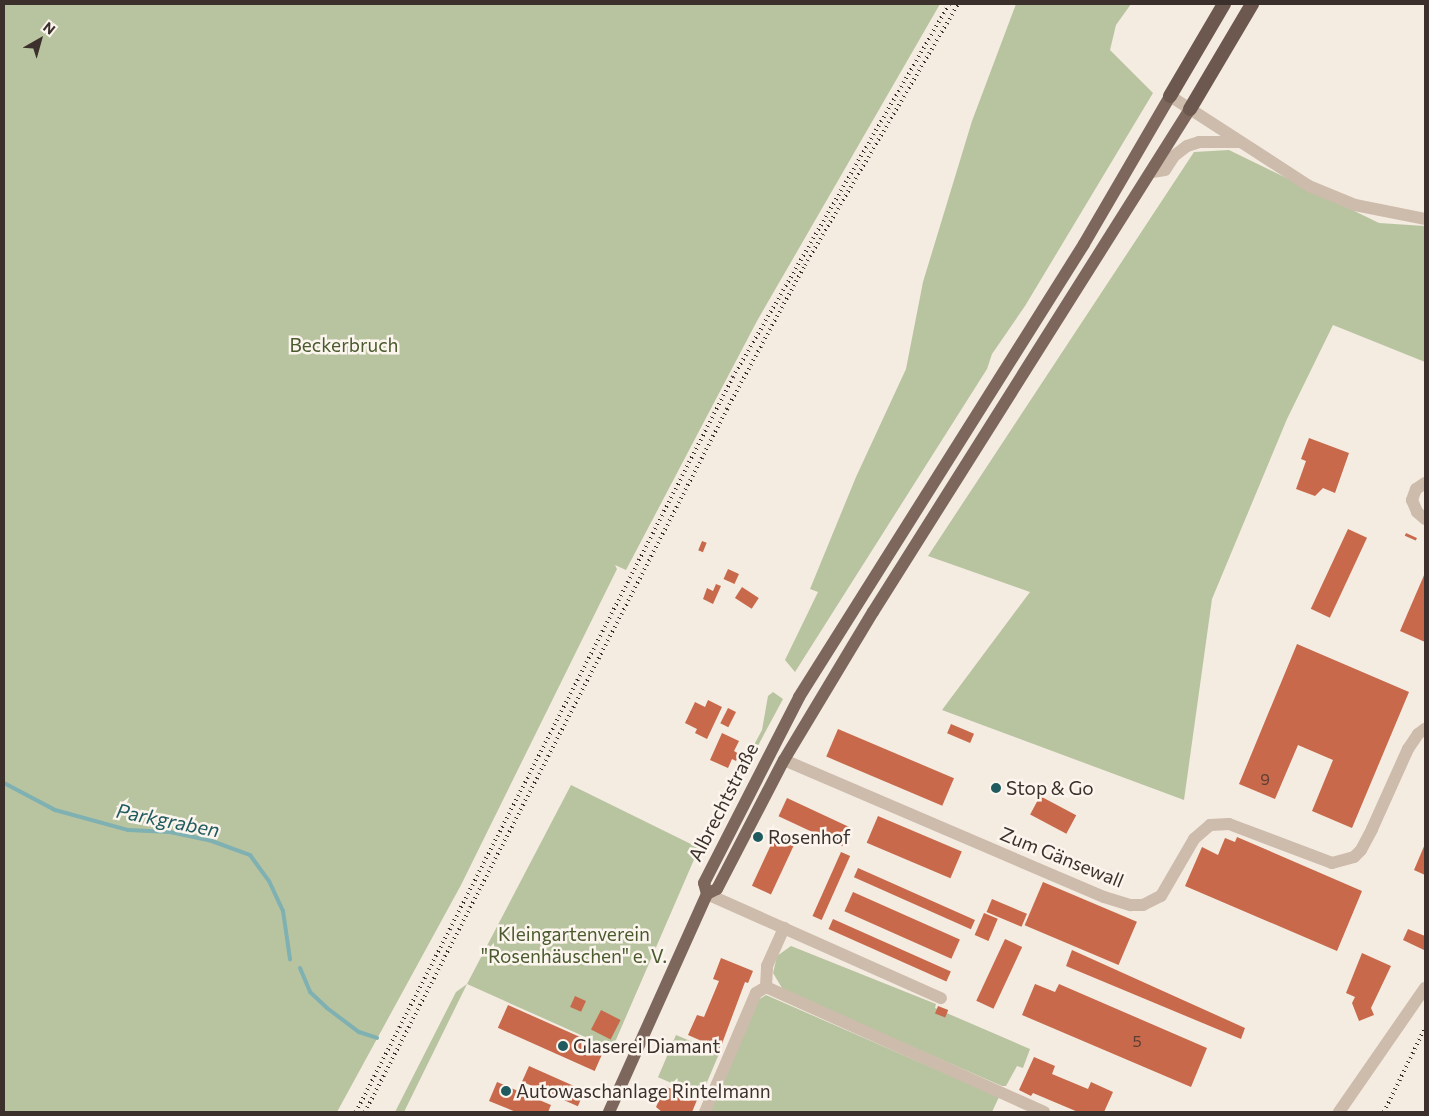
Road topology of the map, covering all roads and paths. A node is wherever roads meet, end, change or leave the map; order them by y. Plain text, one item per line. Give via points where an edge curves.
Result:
1 (1224, 4) edge
2 (1252, 4) edge
3 (1170, 96) junction
4 (1190, 109) junction
5 (1240, 142) junction
6 (1152, 172) junction
7 (1425, 219) edge
8 (1425, 483) edge
9 (1425, 519) edge
10 (1425, 729) edge
11 (784, 760) junction
12 (707, 894) junction
13 (784, 928) junction
14 (766, 988) junction
15 (1425, 988) edge
16 (941, 998) dead end
17 (609, 1112) edge
18 (704, 1112) edge
19 (1044, 1112) edge
20 (1339, 1112) edge

1 - 3 highway
2 - 4 highway
3 - 4 street
3 - 12 main road, Albrechtstraße via 1084,244 857,601 782,727 704,883
4 - 5 street
4 - 6 main road, Albrechtstraße
5 - 6 street via 1187,146 1174,156 1165,170
5 - 7 street via 1299,180 1336,198
6 - 11 main road, Albrechtstraße via 873,612
8 - 9 street via 1416,489 1412,500 1417,512
10 - 11 street, Zum Gänsewall via 1408,749 1362,850 1354,857 1332,863 1221,822 1201,830 1168,887 1153,902 1142,905 1131,905 1104,896
11 - 12 main road, Albrechtstraße via 717,889
12 - 13 street
12 - 17 main road, Albrechtstraße
13 - 14 street via 767,966
13 - 16 street
14 - 18 street via 756,993
14 - 19 street
15 - 20 street

